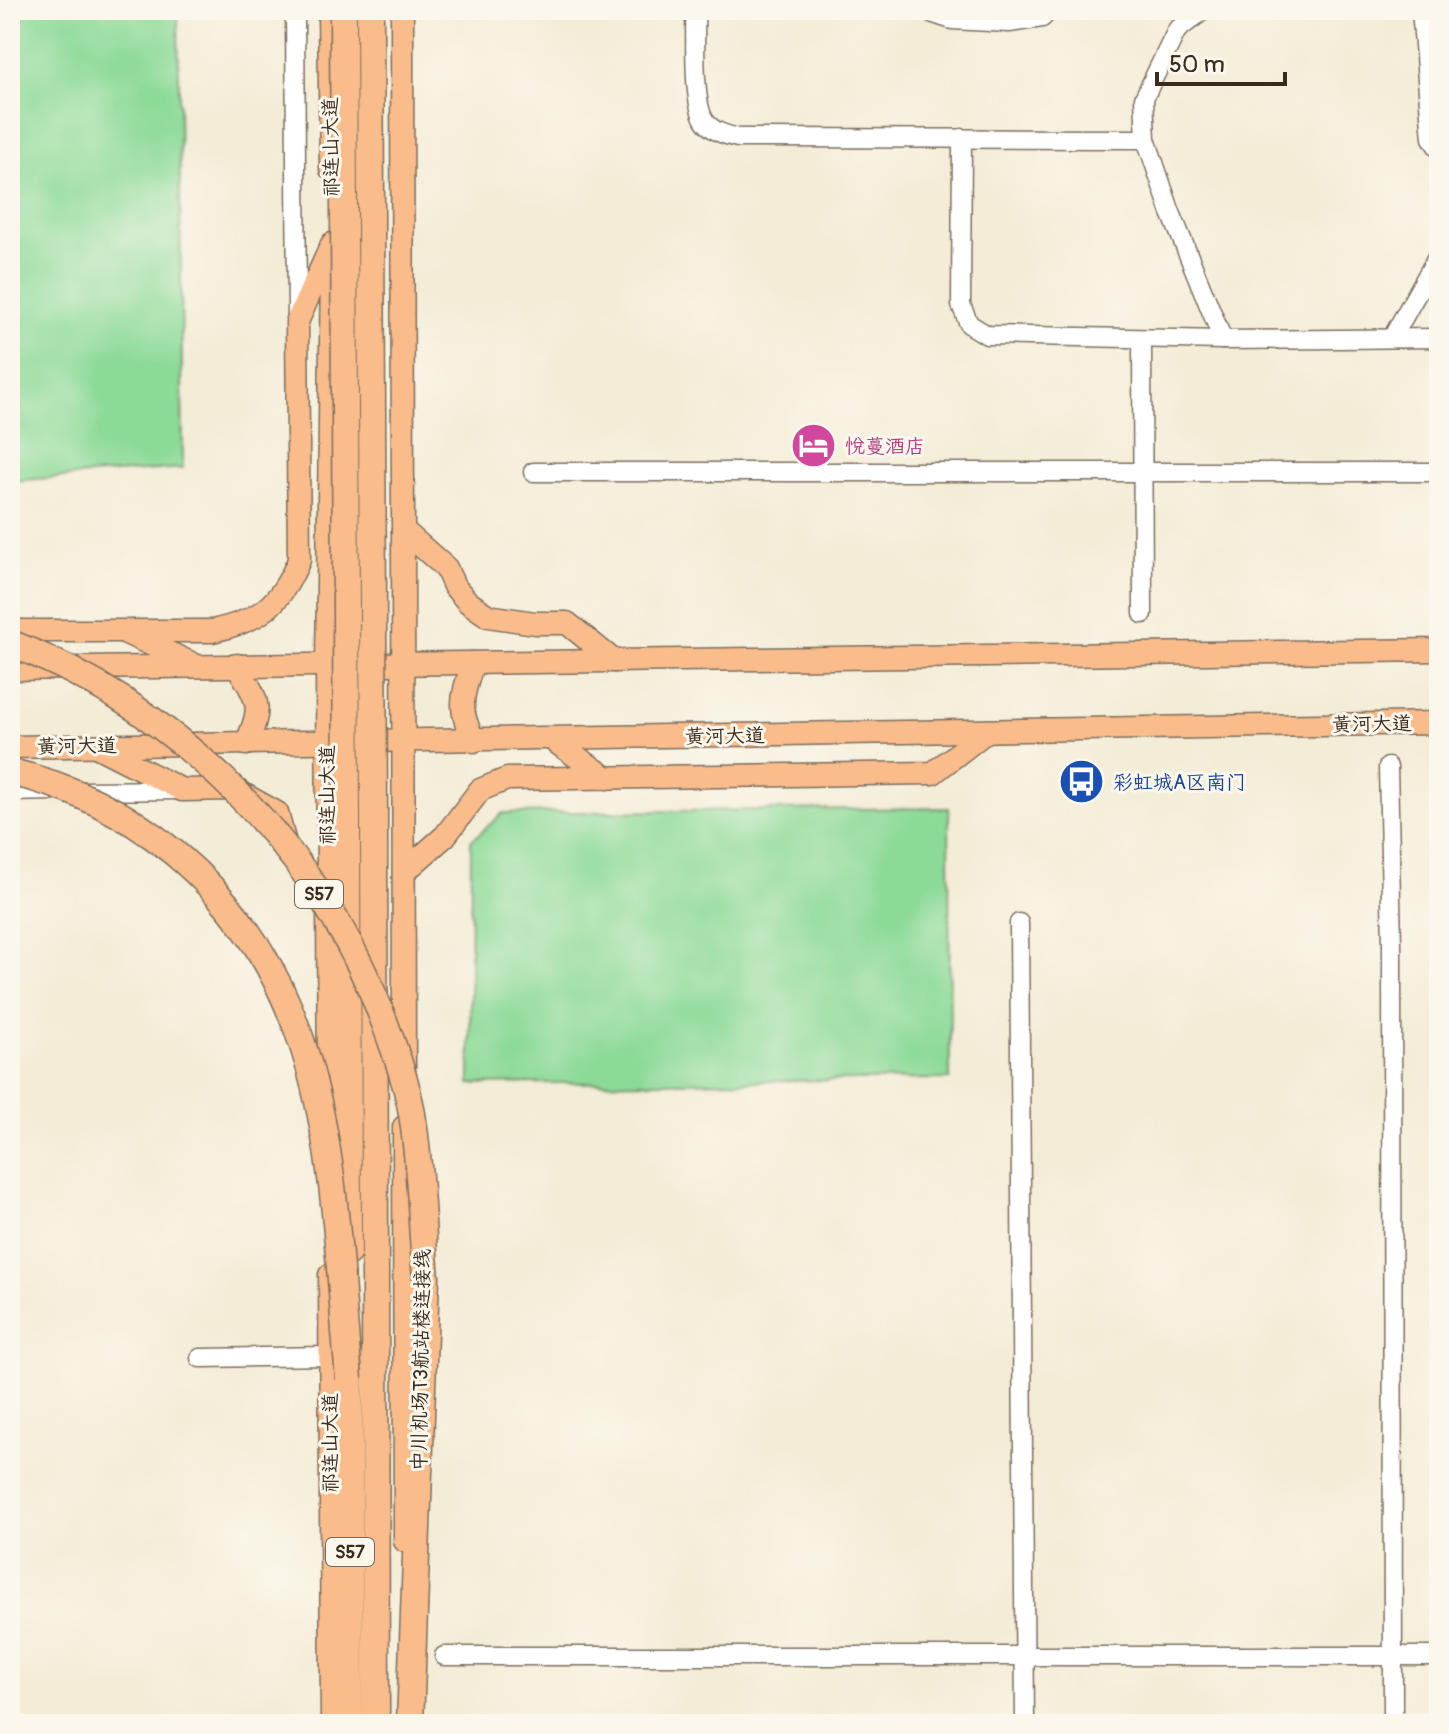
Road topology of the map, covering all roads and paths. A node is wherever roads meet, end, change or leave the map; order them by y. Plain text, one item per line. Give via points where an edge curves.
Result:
1 (295, 10) edge
2 (329, 10) edge
3 (343, 10) edge
4 (370, 10) edge
5 (402, 10) edge
6 (695, 10) edge
7 (922, 10) edge
8 (1049, 10) edge
9 (1204, 10) edge
10 (1421, 10) edge
11 (962, 138) junction
12 (1146, 139) junction
13 (1439, 149) edge
14 (332, 244) junction
15 (1439, 254) edge
16 (297, 322) junction
17 (1392, 338) junction
18 (1439, 338) edge
19 (1142, 339) junction
20 (1223, 340) junction
21 (533, 472) dead end
22 (1142, 472) junction
23 (1439, 472) edge
24 (403, 530) junction
25 (1143, 614) dead end
26 (117, 630) junction
27 (10, 631) edge
28 (10, 643) edge
29 (1439, 650) edge
30 (614, 661) junction
31 (403, 663) junction
32 (473, 663) junction
33 (327, 664) junction
34 (237, 665) junction
35 (198, 666) junction
36 (10, 669) edge
37 (1439, 723) edge
38 (987, 731) junction
39 (553, 740) junction
40 (474, 741) junction
41 (404, 742) junction
42 (327, 743) junction
43 (246, 744) junction
44 (96, 746) junction
45 (10, 747) edge
46 (1388, 767) dead end
47 (10, 772) edge
48 (607, 778) junction
49 (182, 790) junction
50 (10, 792) edge
51 (291, 863) dead end
52 (404, 872) junction
53 (1019, 923) dead end
54 (330, 1356) junction
55 (200, 1358) dead end
56 (349, 1379) junction
57 (444, 1656) dead end
58 (1025, 1656) junction
59 (1393, 1656) junction
60 (1439, 1656) edge
61 (332, 1724) edge
62 (350, 1724) edge
63 (376, 1724) edge
64 (408, 1724) edge
65 (1025, 1724) edge
66 (1393, 1724) edge

1 - 16 street
2 - 14 main road, 祁连山大道
3 - 56 highway, bridge
4 - 63 highway, bridge
5 - 24 main road
6 - 11 street via 698,108 707,124 722,134
7 - 8 street via 952,20 1009,23 1042,18
9 - 12 street via 1177,30 1144,98
10 - 13 street via 1432,138
11 - 12 street
11 - 19 street via 961,305 969,324 987,335 1007,337
12 - 20 street
14 - 16 main road
14 - 33 main road, 祁连山大道
15 - 17 street
16 - 26 main road via 299,560 287,587 267,610 241,625 212,631
17 - 18 street
17 - 20 street
19 - 20 street
19 - 22 street
21 - 22 street
22 - 23 street
22 - 25 street
24 - 30 main road via 446,568 468,602 488,616 567,623
24 - 31 main road
26 - 27 main road
26 - 35 main road
28 - 64 highway, 中川机场T3航站楼连接线 / S57, bridge via 132,707 230,785 286,848 329,908 388,1031 412,1114 426,1278
29 - 30 main road
30 - 32 main road
31 - 32 main road
31 - 33 main road
31 - 41 main road
32 - 40 main road via 463,695 463,718
33 - 34 main road
33 - 42 main road, 祁连山大道
34 - 35 main road
34 - 43 main road via 258,701 258,718
35 - 36 main road
37 - 38 main road, 黄河大道
38 - 39 main road, 黄河大道
38 - 48 main road via 933,773
39 - 40 main road, 黄河大道
39 - 48 main road
40 - 41 main road, 黄河大道
41 - 42 main road, 黄河大道
41 - 52 main road
42 - 43 main road, 黄河大道
42 - 54 main road, 祁连山大道
43 - 44 main road, 黄河大道
44 - 45 main road, 黄河大道
44 - 49 main road
46 - 59 street
47 - 56 highway, bridge via 80,795 163,843 225,902 268,963 296,1021 314,1083 330,1179
48 - 52 main road via 507,779 480,790 445,836
49 - 50 street
49 - 51 main road via 234,789 277,813
52 - 64 main road
53 - 58 street
54 - 55 street
54 - 61 main road, 祁连山大道
56 - 62 highway, S57
57 - 58 street
58 - 59 street
58 - 65 street
59 - 60 street
59 - 66 street

